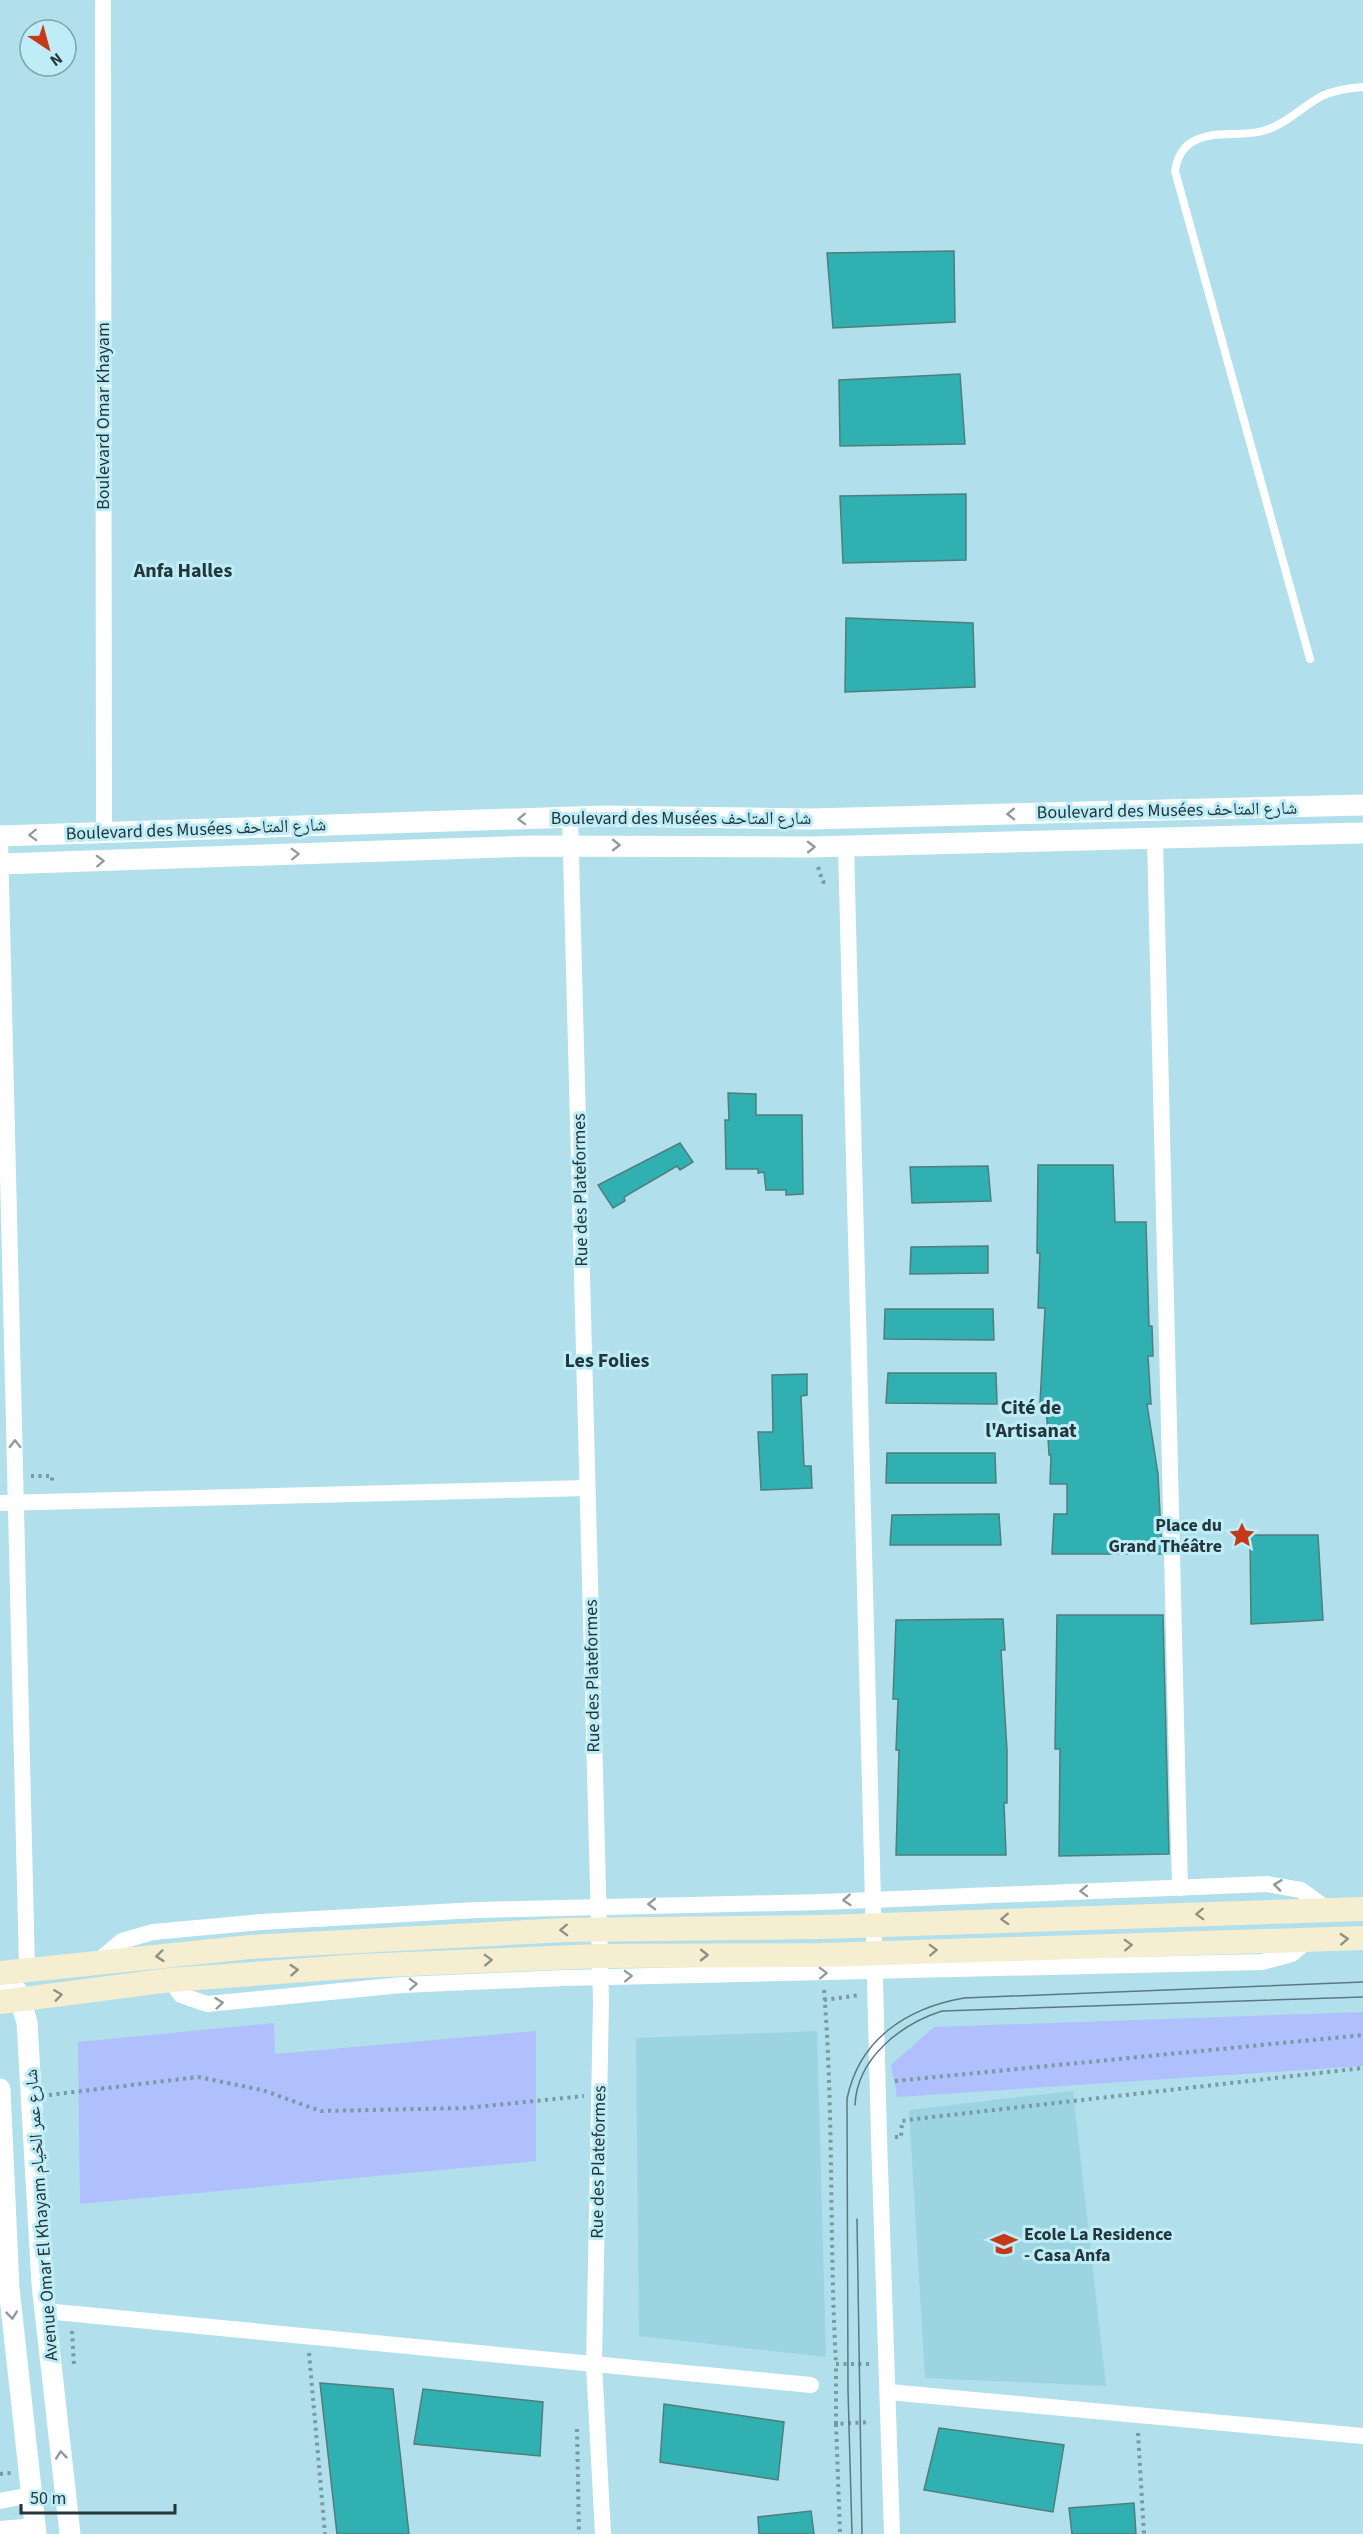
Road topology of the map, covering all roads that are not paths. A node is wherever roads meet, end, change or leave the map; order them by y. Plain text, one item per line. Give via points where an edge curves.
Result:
1 (103, 0) edge
2 (1363, 87) edge
3 (1310, 659) dead end
4 (1363, 805) edge
5 (570, 817) junction
6 (104, 831) junction
7 (1363, 833) edge
8 (0, 838) edge
9 (1155, 838) junction
10 (571, 846) junction
11 (846, 846) junction
12 (0, 864) edge
13 (587, 1488) junction
14 (8, 1503) edge
15 (1180, 1888) junction
16 (874, 1898) junction
17 (1363, 1909) edge
18 (1330, 1911) junction
19 (598, 1917) junction
20 (874, 1923) junction
21 (1363, 1938) edge
22 (875, 1961) junction
23 (600, 1967) junction
24 (27, 1969) junction
25 (0, 1974) edge
26 (11, 2001) edge
27 (0, 2089) edge
28 (45, 2311) junction
29 (594, 2365) junction
30 (811, 2385) dead end
31 (889, 2392) junction
32 (1363, 2436) edge
33 (31, 2495) junction
34 (0, 2501) edge
35 (0, 2529) edge
36 (35, 2530) edge
37 (70, 2534) edge
38 (603, 2534) edge
39 (892, 2534) edge

1 - 6 street, Boulevard Omar Khayam
2 - 3 lane via 1322,96 1288,120 1261,132 1193,141 1180,153 1175,171
4 -> 5 street, Boulevard des Musées شارع المتاحف via 810,819
5 -> 6 street, Boulevard des Musées شارع المتاحف
5 - 10 street, Rue des Plateformes
6 -> 8 street, Boulevard des Musées شارع المتاحف
7 - 9 street, Boulevard des Musées شارع المتاحف
8 - 12 street
9 - 11 street, Boulevard des Musées شارع المتاحف
9 - 15 street
10 -> 11 street, Boulevard des Musées شارع المتاحف
12 -> 10 street, Boulevard des Musées شارع المتاحف
10 - 13 street, Rue des Plateformes
11 - 16 street
14 -> 12 street
13 - 14 street
13 - 19 street, Rue des Plateformes
14 - 24 street
15 -> 16 street
18 -> 15 street via 1311,1895 1289,1887 1267,1884
16 -> 19 street
16 - 20 street
17 - 18 main road
18 -> 20 main road
19 - 20 main road via 822,1927
19 - 23 street, Rue des Plateformes
19 -> 24 main road
20 - 22 street
22 -> 21 main road
23 -> 22 main road via 822,1955
23 -> 22 street via 822,1973
22 - 31 street
26 -> 23 main road via 170,1980 360,1966
23 - 29 street, Rue des Plateformes
24 - 25 main road
25 - 26 street via 17,1991
26 - 28 street, Avenue Omar El Khayam شارع عمر الخيام via 30,2044
27 -> 33 street, Avenue Omar El Khayam شارع عمر الخيام via 9,2288
28 - 29 street
37 -> 28 street, Avenue Omar El Khayam شارع عمر الخيام
29 - 30 street
29 - 38 street, Rue des Plateformes
31 - 32 street
31 - 39 street
33 - 34 street
33 - 36 street, Avenue Omar El Khayam شارع عمر الخيام
35 - 36 street

